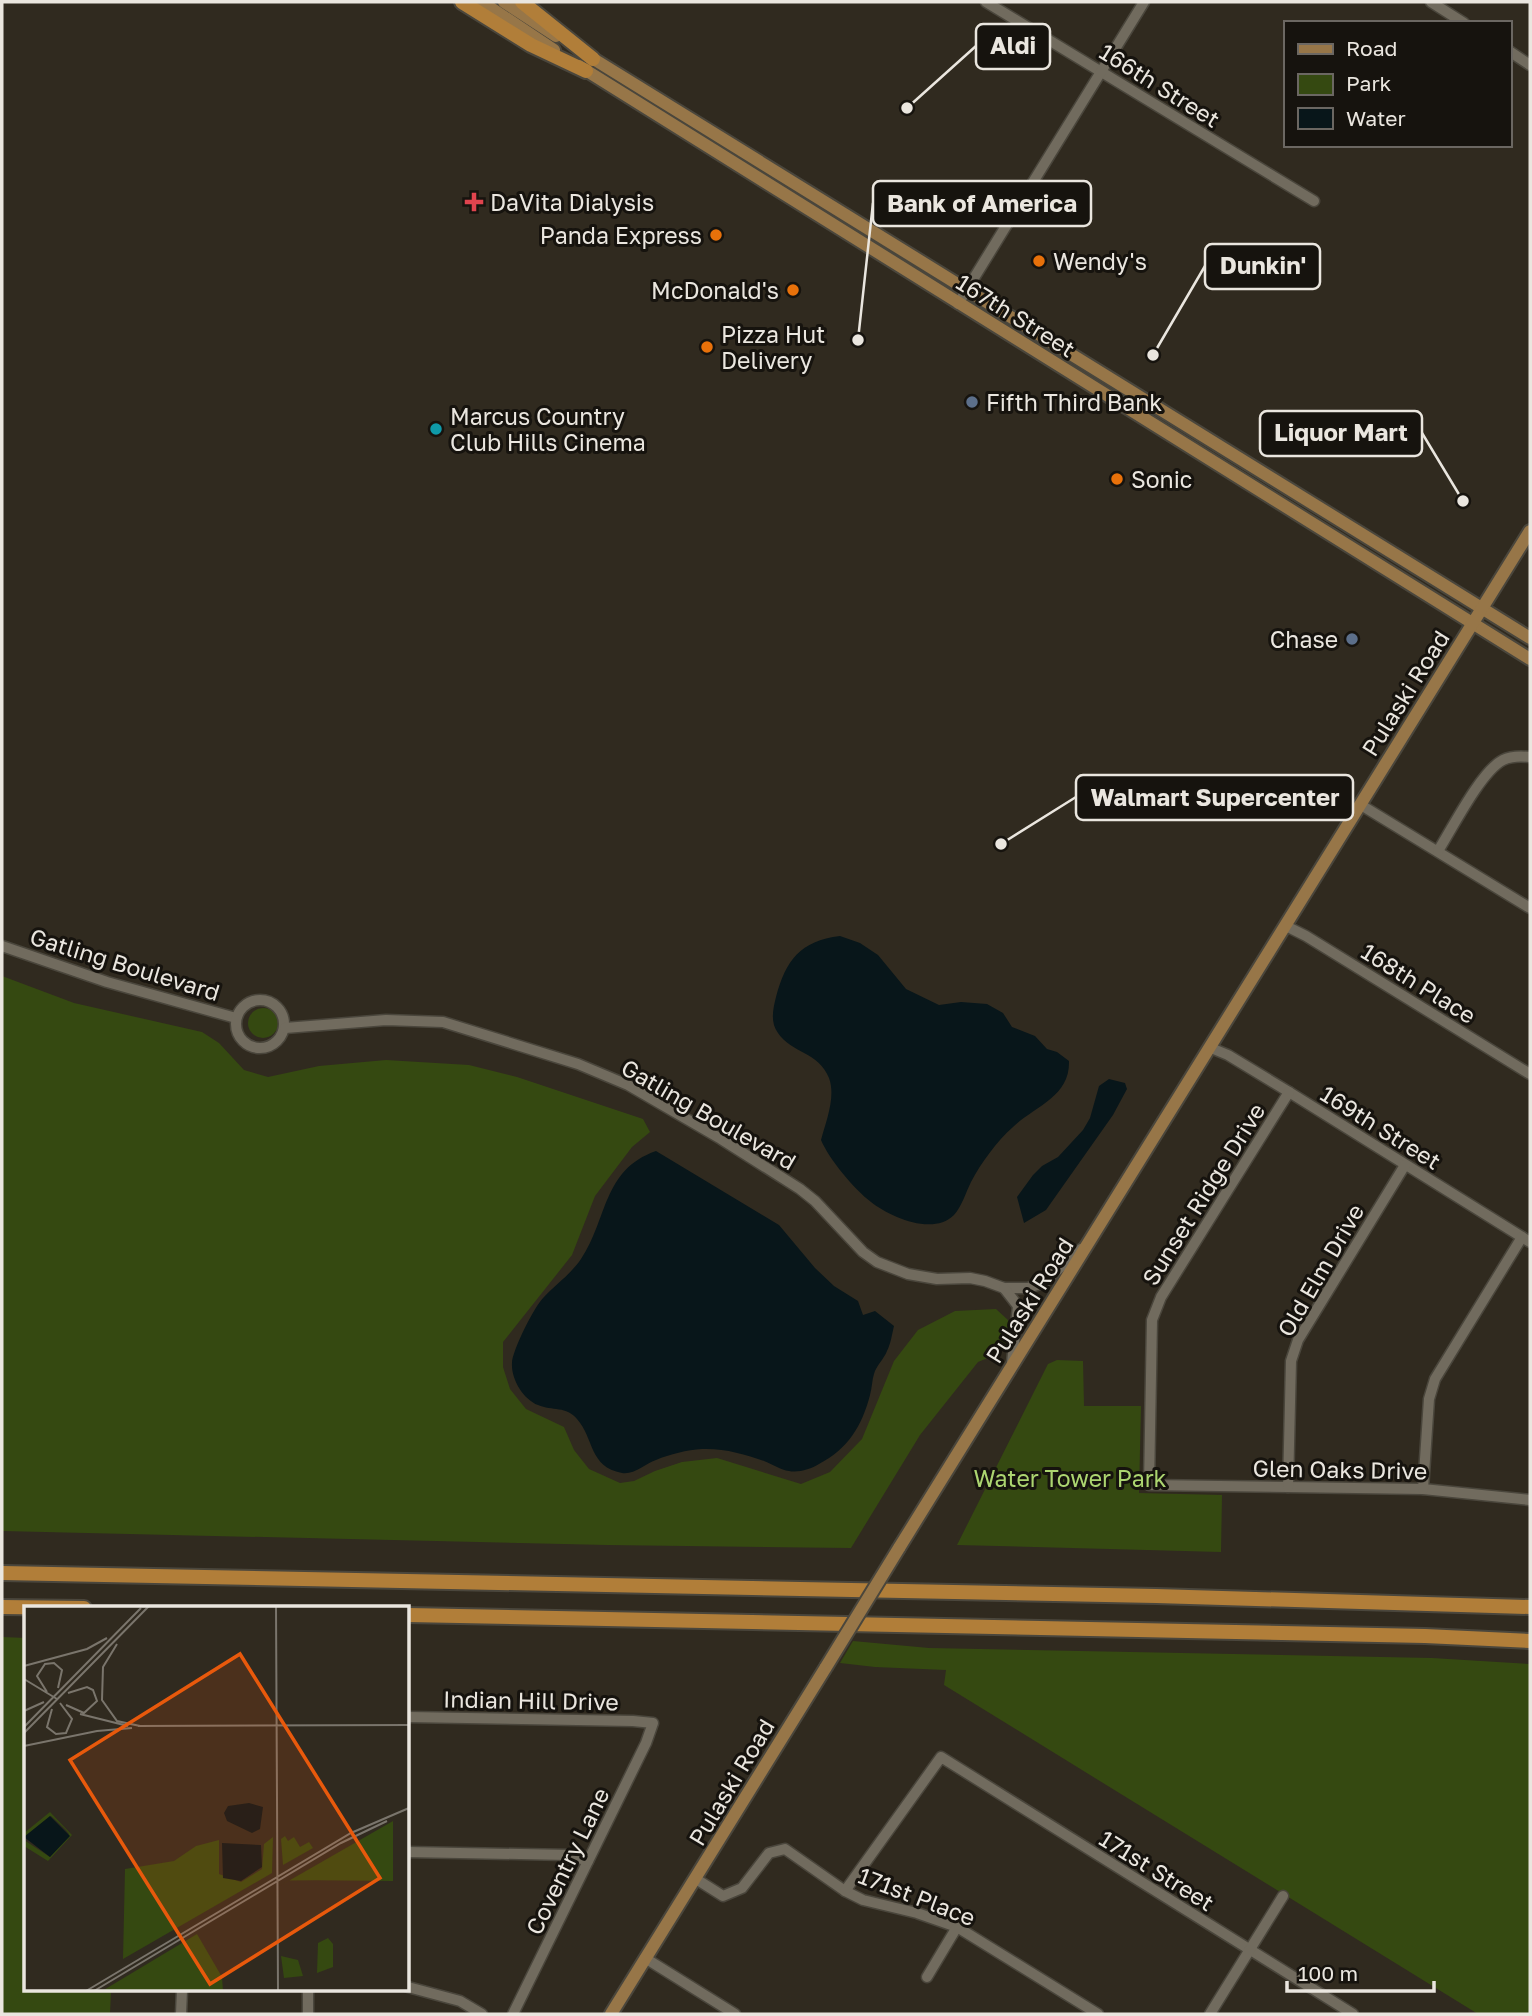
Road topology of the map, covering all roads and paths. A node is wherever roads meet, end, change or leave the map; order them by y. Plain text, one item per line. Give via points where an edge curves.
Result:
1 (462, 2) edge
2 (482, 2) edge
3 (504, 2) edge
4 (522, 2) edge
5 (986, 2) edge
6 (1144, 2) edge
7 (1431, 2) edge
8 (1461, 21) edge
9 (1511, 52) edge
10 (590, 65) junction
11 (1530, 65) edge
12 (1101, 71) junction
13 (1314, 201) dead end
14 (968, 288) junction
15 (958, 304) junction
16 (1530, 531) edge
17 (1483, 608) junction
18 (1473, 624) junction
19 (1530, 638) edge
20 (1530, 659) edge
21 (1530, 757) edge
22 (1361, 805) junction
23 (1438, 851) junction
24 (1530, 908) edge
25 (1286, 926) junction
26 (2, 946) edge
27 (236, 1018) junction
28 (285, 1028) junction
29 (1211, 1048) junction
30 (1530, 1074) edge
31 (1289, 1092) junction
32 (1405, 1164) junction
33 (1094, 1238) junction
34 (1526, 1239) edge
35 (1004, 1288) junction
36 (1012, 1367) junction
37 (1149, 1485) joint
38 (1288, 1487) junction
39 (1423, 1489) junction
40 (1530, 1500) edge
41 (2, 1573) edge
42 (2, 1607) edge
43 (24, 1607) edge
44 (1530, 1607) edge
45 (410, 1615) edge
46 (1530, 1641) edge
47 (410, 1717) edge
48 (653, 1723) joint
49 (410, 1852) edge
50 (588, 1861) junction
51 (696, 1879) junction
52 (845, 1891) junction
53 (1283, 1896) dead end
54 (957, 1927) junction
55 (1250, 1950) junction
56 (645, 1958) junction
57 (927, 1977) dead end
58 (410, 1988) edge
59 (182, 1992) edge
60 (308, 1992) edge
61 (1082, 2010) edge
62 (181, 2014) edge
63 (308, 2014) edge
64 (482, 2014) edge
65 (513, 2014) edge
66 (611, 2014) edge
67 (735, 2014) edge
68 (1098, 2014) edge
69 (1210, 2014) edge
70 (1353, 2014) edge

1 - 10 highway via 531,45
2 - 10 main road, 167th Street
3 - 10 main road, 167th Street
4 - 10 highway
5 - 12 street, 166th Street
6 - 12 street
7 - 8 street
9 - 11 street
10 - 14 main road, 167th Street
10 - 15 main road, 167th Street
12 - 13 street, 166th Street
12 - 14 street
14 - 15 street
14 - 17 main road, 167th Street
15 - 18 main road, 167th Street
16 - 17 main road, Pulaski Road
17 - 18 main road, Pulaski Road
17 - 19 main road, 167th Street
18 - 20 main road, 167th Street
18 - 22 main road, Pulaski Road
21 - 23 street via 1511,757 1485,776
22 - 23 street
22 - 25 main road, Pulaski Road
23 - 24 street
25 - 29 main road, Pulaski Road
25 - 30 street, 168th Place
26 - 27 street, Gatling Boulevard via 107,982
27 - 28 street via 249,1003 264,1000 277,1007
27 - 28 street via 240,1037 261,1049 277,1042
28 - 35 street, Gatling Boulevard via 386,1020 443,1022 578,1064 659,1102 800,1189 877,1262 924,1278 970,1278
29 - 31 street, 169th Street
29 - 33 main road, Pulaski Road
31 - 32 street, 169th Street
31 - 37 street, Sunset Ridge Drive via 1161,1297 1152,1320
32 - 34 street, 169th Street
32 - 38 street, Old Elm Drive via 1298,1340 1291,1361
33 - 35 street, Gatling Boulevard via 1043,1283
33 - 36 main road, Pulaski Road
34 - 39 street via 1435,1378 1429,1399
35 - 36 street via 1018,1306
36 - 51 main road, Pulaski Road, bridge
37 - 38 street, Glen Oaks Drive
38 - 39 street, Glen Oaks Drive
39 - 40 street, Glen Oaks Drive
41 - 44 highway
42 - 43 highway
45 - 46 highway
47 - 48 street, Indian Hill Drive
48 - 50 street, Coventry Lane
49 - 50 street via 569,1855
50 - 65 street, Coventry Lane
51 - 52 street, 171st Place via 723,1896 742,1888 769,1853 785,1849
51 - 56 main road, Pulaski Road
52 - 54 street, 171st Place
52 - 55 street, 171st Street via 941,1757
53 - 55 street
54 - 57 street
54 - 61 street, 171st Place
55 - 69 street
55 - 70 street, 171st Street
56 - 66 main road, Pulaski Road
56 - 67 street
58 - 64 street via 460,2001
59 - 62 street
60 - 63 street
61 - 68 street, 171st Place

